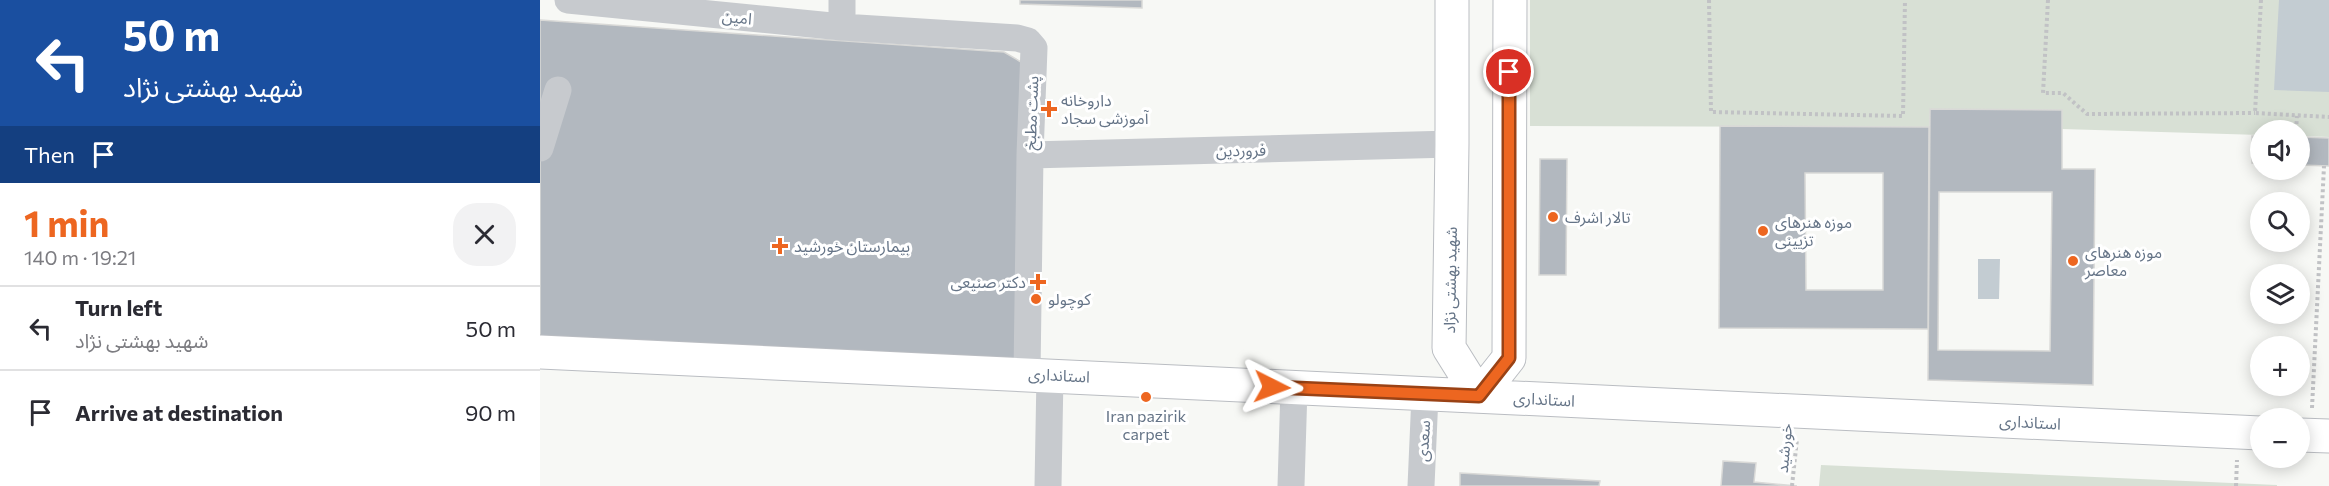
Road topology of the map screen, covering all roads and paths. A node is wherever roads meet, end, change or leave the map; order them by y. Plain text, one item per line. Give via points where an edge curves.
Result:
1 (568, 0) edge
2 (842, 0) edge
3 (1452, 0) edge
4 (1510, 0) edge
5 (1709, 0) edge
6 (1905, 0) edge
7 (2048, 0) edge
8 (2261, 0) edge
9 (842, 27) junction
10 (558, 90) dead end
11 (2255, 114) junction
12 (2297, 116) junction
13 (2329, 117) edge
14 (2297, 120) edge
15 (1452, 144) junction
16 (540, 148) edge
17 (1030, 155) junction
18 (2324, 166) dead end
19 (540, 343) edge
20 (540, 352) edge
21 (1034, 371) junction
22 (1294, 388) junction
23 (1425, 395) junction
24 (1479, 396) junction
25 (1799, 411) junction
26 (2250, 423) edge
27 (2314, 429) edge
28 (2250, 433) edge
29 (1048, 486) edge
30 (1292, 486) edge
31 (1421, 486) edge
32 (1792, 486) edge

1 - 9 street, امین
2 - 9 street
3 - 15 main road, شهید بهشتی نژاد
4 - 24 main road via 1509,358
5 - 6 path via 1711,112 1903,116
7 - 11 path via 2043,93 2063,93 2087,114
8 - 11 path
9 - 17 street, پشت مطبخ via 1028,41 1034,48
10 - 16 street
11 - 12 path
12 - 13 path
12 - 14 path
15 - 17 street, فروردین
15 - 24 main road, شهید بهشتی نژاد via 1449,348
17 - 21 street, پشت مطبخ
18 - 27 path
19 - 21 street, استانداری
20 - 21 main road, استانداری
21 - 22 main road, استانداری
21 - 26 street, استانداری
21 - 29 street, پشت مطبخ
22 - 23 main road, استانداری
22 - 30 street
23 - 24 main road, استانداری
23 - 31 street, سعدی
24 - 25 main road, استانداری
25 - 28 main road, استانداری
25 - 32 path, خورشید

